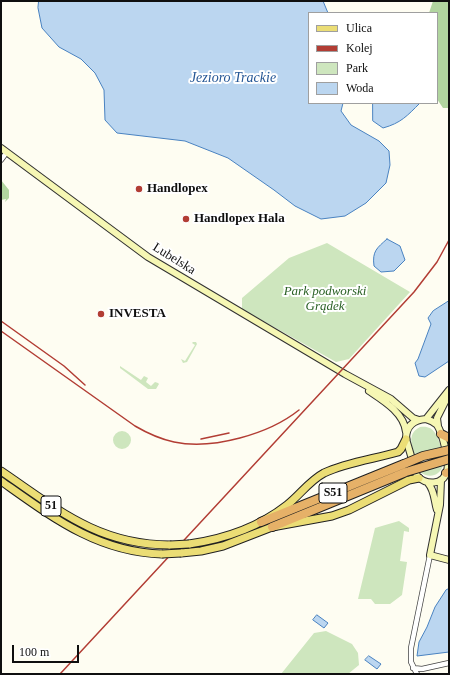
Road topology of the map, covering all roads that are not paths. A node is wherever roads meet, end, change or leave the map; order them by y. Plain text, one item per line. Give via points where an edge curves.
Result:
1 (1, 148) edge
2 (7, 152) junction
3 (1, 160) edge
4 (345, 374) junction
5 (449, 390) edge
6 (449, 394) edge
7 (422, 419) junction
8 (438, 426) junction
9 (441, 434) junction
10 (406, 436) junction
11 (449, 438) edge
12 (449, 450) edge
13 (449, 458) edge
14 (405, 468) junction
15 (1, 471) edge
16 (448, 473) edge
17 (419, 478) junction
18 (441, 480) junction
19 (1, 481) edge
20 (428, 483) junction
21 (438, 512) junction
22 (261, 522) junction
23 (272, 527) junction
24 (430, 555) junction
25 (449, 560) edge
26 (449, 663) edge
27 (413, 668) junction
28 (417, 674) edge

1 - 2 street, Lubelska
2 - 3 street
2 - 4 street, Lubelska via 148,257
4 - 7 street, Lubelska via 391,399 413,418
4 - 10 street, Lubelska via 386,402 403,421
5 - 7 street
6 - 8 street via 437,418
7 - 8 street via 431,420
7 - 10 street via 411,424
8 - 9 street
9 - 11 highway
9 - 16 street via 448,460
10 - 17 street via 414,471
10 - 22 main road via 398,452 325,473 312,481 287,505
12 - 14 highway, S51, bridge via 423,456
13 - 14 highway, S51, bridge
14 - 22 highway, S51
14 - 23 highway, S51
15 - 22 main road, 51, bridge via 91,529 132,542 189,544 225,536
16 - 18 street
17 - 20 street
17 - 23 main road via 409,480 332,516
18 - 20 street
18 - 21 street
19 - 23 main road, 51, bridge via 58,520 92,539 128,550 162,554 201,551 223,546
20 - 21 street via 434,492
21 - 24 street
24 - 25 street
24 - 27 street via 411,648
26 - 27 street via 422,669
27 - 28 street

